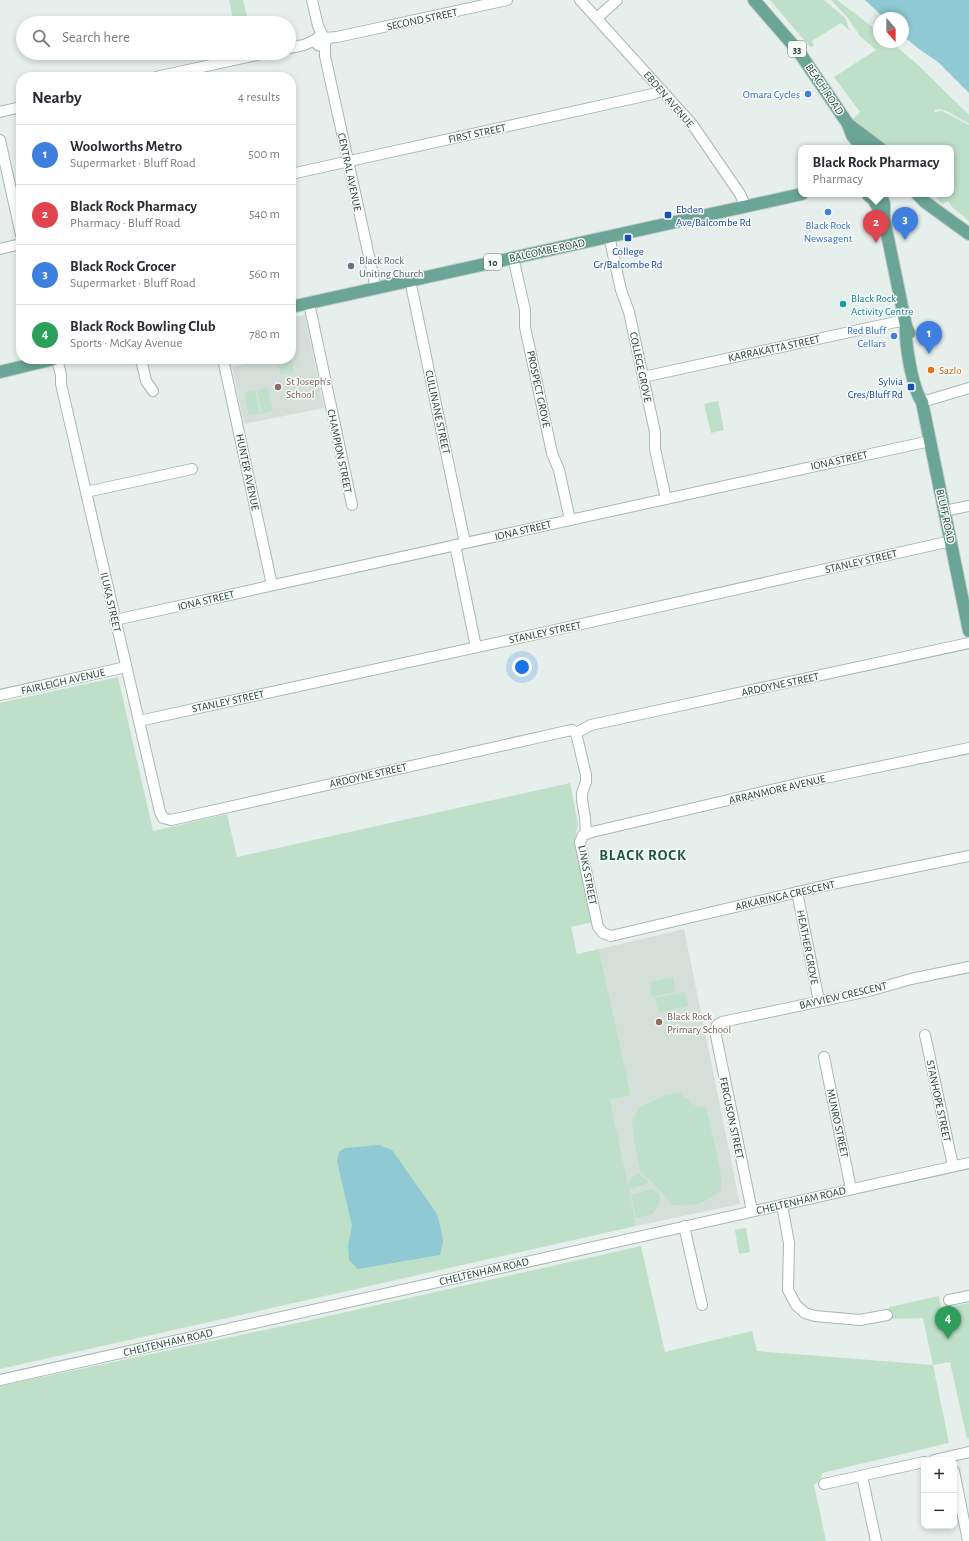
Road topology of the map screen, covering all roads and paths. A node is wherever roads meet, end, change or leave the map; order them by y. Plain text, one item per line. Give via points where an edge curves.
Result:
1 (312, 0) edge
2 (507, 0) edge
3 (580, 0) edge
4 (617, 0) edge
5 (754, 0) edge
6 (597, 18) junction
7 (321, 41) junction
8 (296, 46) edge
9 (234, 60) edge
10 (179, 72) edge
11 (662, 90) junction
12 (16, 108) edge
13 (0, 112) edge
14 (848, 124) junction
15 (0, 140) edge
16 (860, 145) edge
17 (876, 145) edge
18 (348, 161) junction
19 (296, 173) edge
20 (798, 195) edge
21 (876, 197) edge
22 (920, 197) edge
23 (930, 197) edge
24 (746, 206) junction
25 (937, 210) junction
26 (16, 212) edge
27 (969, 234) edge
28 (610, 236) junction
29 (16, 245) edge
30 (0, 249) edge
31 (513, 258) junction
32 (410, 280) junction
33 (376, 288) junction
34 (309, 303) junction
35 (296, 306) edge
36 (906, 323) junction
37 (32, 364) edge
38 (53, 364) edge
39 (142, 364) edge
40 (224, 364) edge
41 (0, 372) edge
42 (643, 377) junction
43 (969, 388) edge
44 (153, 391) dead end
45 (922, 402) junction
46 (930, 441) junction
47 (192, 469) dead end
48 (86, 492) junction
49 (666, 499) junction
50 (352, 506) dead end
51 (969, 506) edge
52 (944, 511) junction
53 (570, 520) junction
54 (951, 542) junction
55 (465, 543) junction
56 (455, 545) junction
57 (272, 585) junction
58 (115, 620) junction
59 (968, 626) edge
60 (969, 643) edge
61 (476, 647) junction
62 (126, 666) junction
63 (0, 695) edge
64 (139, 721) junction
65 (575, 732) junction
66 (969, 748) edge
67 (164, 818) joint
68 (589, 833) junction
69 (969, 856) edge
70 (797, 892) junction
71 (603, 934) joint
72 (969, 967) edge
73 (819, 1001) junction
74 (717, 1025) joint
75 (925, 1035) dead end
76 (824, 1057) dead end
77 (969, 1163) edge
78 (953, 1166) junction
79 (851, 1189) junction
80 (782, 1205) junction
81 (752, 1211) junction
82 (684, 1226) junction
83 (969, 1296) edge
84 (949, 1300) dead end
85 (702, 1305) dead end
86 (887, 1315) dead end
87 (0, 1380) edge
88 (969, 1452) edge
89 (955, 1457) edge
90 (921, 1463) edge
91 (862, 1476) junction
92 (824, 1484) dead end
93 (957, 1486) edge
94 (876, 1541) edge
95 (968, 1541) edge

1 - 7 street, CENTRAL AVENUE
2 - 7 street, SECOND STREET
3 - 6 street, EBDEN AVENUE
4 - 6 street
5 - 14 main road, BEACH ROAD / 33 via 799,52
6 - 11 street, EBDEN AVENUE
7 - 8 street, SECOND STREET
7 - 18 street, CENTRAL AVENUE
9 - 10 street
11 - 18 street, FIRST STREET
11 - 24 street, EBDEN AVENUE via 695,129
12 - 13 street
14 - 16 main road, BEACH ROAD / 33
14 - 17 main road, BEACH ROAD / 33
15 - 26 street
18 - 19 street, FIRST STREET
18 - 33 street, CENTRAL AVENUE
20 - 24 main road, BALCOMBE ROAD / 10
21 - 36 main road, BLUFF ROAD via 884,204 884,219
22 - 25 main road
23 - 25 main road
24 - 28 main road, BALCOMBE ROAD / 10
25 - 27 main road
28 - 31 main road, BALCOMBE ROAD / 10
28 - 42 street, COLLEGE GROVE
29 - 30 street
31 - 32 main road, BALCOMBE ROAD / 10
31 - 53 street, PROSPECT GROVE via 552,453 560,470
32 - 33 main road, BALCOMBE ROAD / 10
32 - 55 street, CULLINANE STREET
33 - 34 main road, BALCOMBE ROAD / 10
34 - 35 main road, BALCOMBE ROAD / 10
34 - 50 street, CHAMPION STREET
36 - 42 street, KARRAKATTA STREET
36 - 45 main road, BLUFF ROAD via 906,342 917,394
37 - 41 main road
38 - 48 street, ILUKA STREET via 61,384
39 - 44 street via 146,381
40 - 57 street, HUNTER AVENUE
42 - 49 street, COLLEGE GROVE
43 - 45 street
45 - 46 main road, BLUFF ROAD
46 - 49 street, IONA STREET
46 - 52 main road, BLUFF ROAD
47 - 48 street
48 - 58 street, ILUKA STREET
49 - 53 street, IONA STREET
51 - 52 street
52 - 54 main road, BLUFF ROAD
53 - 55 street, IONA STREET
54 - 59 main road, BLUFF ROAD
54 - 61 street, STANLEY STREET
55 - 56 street, IONA STREET
56 - 57 street, IONA STREET
56 - 61 street
57 - 58 street, IONA STREET
58 - 62 street, ILUKA STREET
60 - 65 street, ARDOYNE STREET via 583,726
61 - 64 street, STANLEY STREET
62 - 63 street, FAIRLEIGH AVENUE
62 - 64 street, ILUKA STREET
64 - 67 street, ILUKA STREET via 160,812
65 - 67 street, ARDOYNE STREET via 559,732 170,820
65 - 68 street, LINKS STREET via 586,775 582,800
66 - 68 street, ARRANMORE AVENUE via 801,783
68 - 71 street, LINKS STREET via 581,838 581,847 598,927
69 - 70 street, ARKARINGA CRESCENT
70 - 71 street, ARKARINGA CRESCENT via 611,936
70 - 73 street, HEATHER GROVE
72 - 73 street, BAYVIEW CRESCENT
73 - 74 street, BAYVIEW CRESCENT
74 - 81 street, FERGUSON STREET via 715,1030
75 - 78 street, STANHOPE STREET
76 - 79 street, MUNRO STREET
77 - 78 street, CHELTENHAM ROAD
78 - 79 street, CHELTENHAM ROAD
79 - 80 street, CHELTENHAM ROAD
80 - 81 street, CHELTENHAM ROAD
80 - 86 street via 789,1243 788,1290 796,1306 815,1316 860,1320
81 - 82 street, CHELTENHAM ROAD
82 - 85 street
82 - 87 street, CHELTENHAM ROAD
83 - 84 street
88 - 89 street
90 - 91 street
91 - 92 street
91 - 94 street
93 - 95 street

